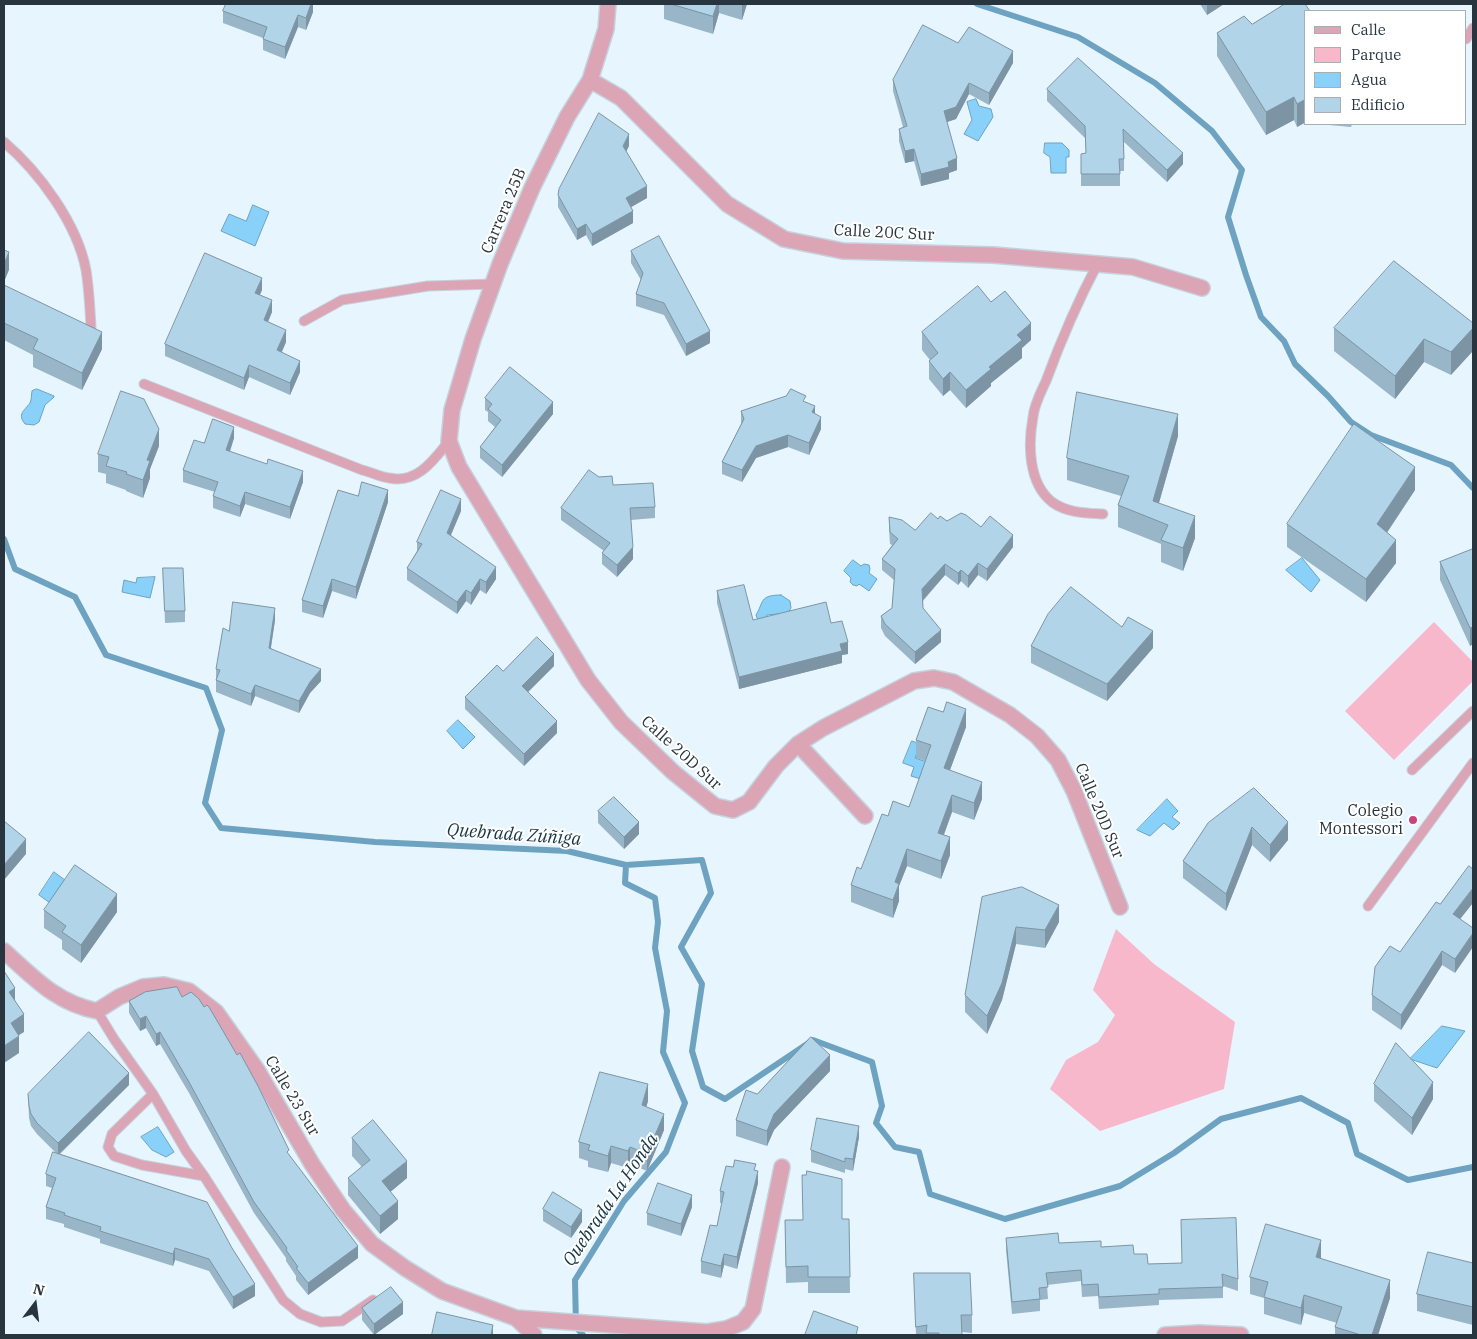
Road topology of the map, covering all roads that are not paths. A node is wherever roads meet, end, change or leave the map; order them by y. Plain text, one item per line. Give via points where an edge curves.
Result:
1 (608, 4) edge
2 (590, 80) junction
3 (4, 142) edge
4 (1098, 263) junction
5 (493, 284) junction
6 (1202, 288) dead end
7 (304, 321) dead end
8 (91, 327) edge
9 (144, 384) dead end
10 (449, 440) junction
11 (1103, 514) dead end
12 (1473, 711) edge
13 (798, 744) junction
14 (1473, 763) edge
15 (1412, 770) dead end
16 (865, 816) dead end
17 (1368, 906) dead end
18 (1120, 907) dead end
19 (4, 951) edge
20 (97, 1011) junction
21 (153, 1094) junction
22 (782, 1167) dead end
23 (204, 1176) junction
24 (373, 1300) edge
25 (516, 1318) junction
26 (534, 1335) edge
27 (1165, 1335) edge
28 (1241, 1335) edge

1 - 2 street, Carrera 25B via 606,28
2 - 4 street, Calle 20C Sur via 621,98 727,204 784,239 843,251 993,255
2 - 5 street, Carrera 25B via 567,117 532,188
3 - 8 lane via 38,176 77,240 86,268
4 - 6 street, Calle 20C Sur via 1133,266
4 - 11 lane via 1064,333 1033,415 1031,453 1037,483 1052,502 1076,512
5 - 7 lane via 428,286 342,300
5 - 10 street, Carrera 25B via 455,401
9 - 10 lane via 390,479 409,479 425,470
10 - 13 street, Calle 20D Sur via 458,467 588,680 621,722 674,772 715,806 734,810 749,802 776,766
12 - 15 lane
13 - 16 street
13 - 18 street, Calle 20D Sur via 914,681 934,678 953,682 1010,715 1037,736 1058,760 1074,791
14 - 17 lane
19 - 20 street via 68,1002
20 - 21 lane
20 - 25 street, Calle 23 Sur via 143,987 164,985 189,991 216,1012 257,1070 312,1164 372,1244 442,1291
21 - 23 lane
21 - 23 lane via 112,1134 108,1147 114,1156 142,1165
22 - 25 street via 753,1309 742,1322 707,1332
23 - 24 lane via 283,1300 300,1314 321,1322 342,1321
25 - 26 street, Calle 23 Sur
27 - 28 street via 1199,1332

